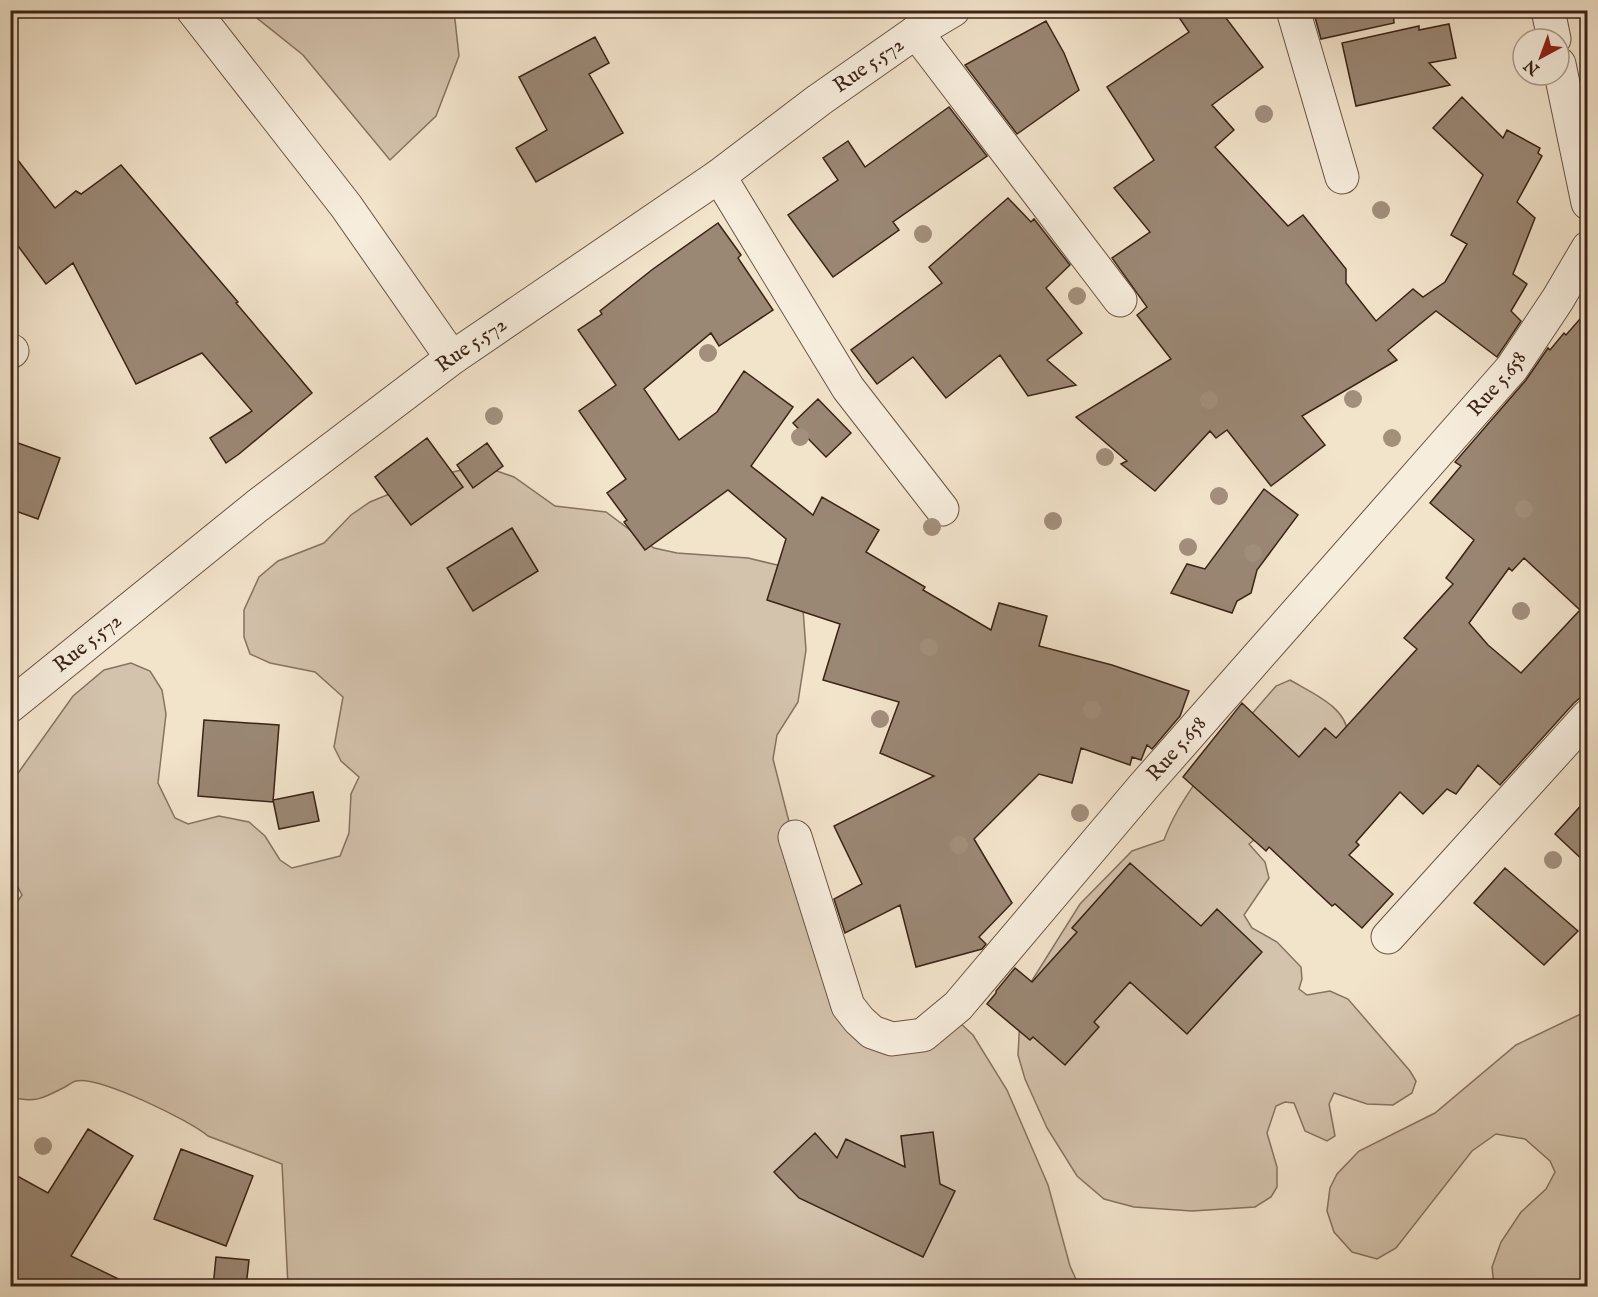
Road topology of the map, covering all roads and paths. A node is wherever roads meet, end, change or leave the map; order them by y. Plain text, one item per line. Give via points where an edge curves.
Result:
1 (193, 10) edge
2 (953, 10) edge
3 (1293, 10) edge
4 (1548, 10) edge
5 (1552, 27) edge
6 (916, 32) junction
7 (1564, 87) edge
8 (719, 176) junction
9 (1342, 177) dead end
10 (1587, 203) edge
11 (1587, 248) edge
12 (1120, 300) dead end
13 (452, 358) junction
14 (942, 509) dead end
15 (10, 706) edge
16 (1587, 716) edge
17 (795, 837) dead end
18 (1388, 938) dead end

1 - 13 street via 346,206
2 - 6 street, Rue 5.572
3 - 9 street
4 - 5 street
6 - 8 street, Rue 5.572
6 - 12 street
7 - 10 street
8 - 13 street, Rue 5.572
8 - 14 street via 848,388
11 - 17 street, Rue 5.658 via 1512,368 1151,777 958,1006 923,1035 892,1039 872,1032 848,1006
13 - 15 street, Rue 5.572 via 257,506
16 - 18 street

